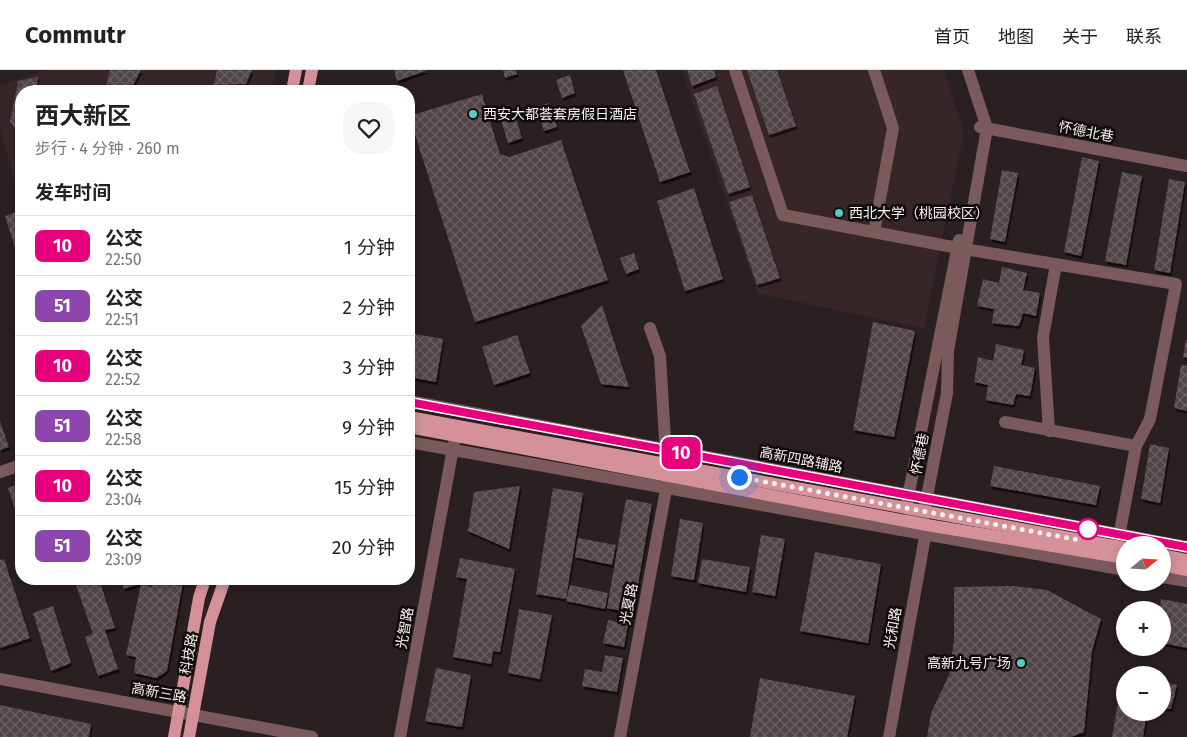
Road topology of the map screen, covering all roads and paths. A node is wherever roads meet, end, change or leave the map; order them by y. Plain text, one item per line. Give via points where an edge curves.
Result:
1 (296, 70) edge
2 (312, 70) edge
3 (734, 70) edge
4 (874, 70) edge
5 (961, 70) edge
6 (968, 70) edge
7 (293, 85) edge
8 (309, 85) edge
9 (983, 128) junction
10 (1187, 166) edge
11 (874, 232) junction
12 (962, 248) junction
13 (1056, 264) junction
14 (650, 328) dead end
15 (415, 403) edge
16 (415, 418) edge
17 (1005, 422) dead end
18 (415, 428) edge
19 (1050, 430) junction
20 (455, 436) junction
21 (415, 443) edge
22 (1136, 446) junction
23 (452, 450) junction
24 (666, 450) junction
25 (15, 467) edge
26 (0, 472) edge
27 (667, 476) junction
28 (907, 502) junction
29 (926, 505) junction
30 (926, 529) junction
31 (1122, 536) edge
32 (1116, 542) edge
33 (1171, 546) edge
34 (1187, 547) edge
35 (1116, 557) edge
36 (1171, 557) edge
37 (1187, 560) edge
38 (1171, 567) edge
39 (1116, 568) edge
40 (1187, 570) edge
41 (1171, 578) edge
42 (1187, 581) edge
43 (203, 585) edge
44 (223, 585) edge
45 (0, 679) edge
46 (179, 712) junction
47 (193, 714) junction
48 (174, 737) edge
49 (189, 737) edge
50 (312, 737) edge
51 (400, 737) edge
52 (620, 737) edge
53 (889, 737) edge

1 - 7 main road
2 - 8 main road
3 - 11 street via 783,215
4 - 11 street via 893,128
5 - 9 street, 怀德巷
6 - 9 street, 怀德巷
9 - 10 street, 怀德北巷
9 - 12 street, 怀德巷
11 - 12 street
12 - 13 street
12 - 28 street, 怀德巷
12 - 29 street, 怀德巷 via 948,351 946,392
13 - 19 street via 1044,337
13 - 22 street via 1176,284 1150,419
14 - 24 street, 光夏路 via 660,356
15 - 24 street, 高新四路辅路
16 - 27 main road
17 - 19 street
18 - 20 main road
19 - 22 street
20 - 23 street, 光智路
20 - 27 main road
21 - 23 street
22 - 31 street
23 - 27 street
23 - 51 street, 光智路
24 - 27 street, 光夏路
24 - 28 street, 高新四路辅路
25 - 26 street
27 - 28 main road
27 - 30 main road
27 - 52 street, 光夏路
28 - 29 main road
28 - 30 street
29 - 30 street, 怀德巷
29 - 32 main road
30 - 35 main road
30 - 39 street
30 - 53 street, 光和路
33 - 34 street
36 - 37 main road
38 - 40 main road
41 - 42 street
43 - 46 main road, 科技路
44 - 47 main road, 科技路 via 210,622
45 - 46 street, 高新三路
46 - 47 street, 高新三路
46 - 48 main road, 科技路
47 - 49 main road, 科技路
47 - 50 street, 高新三路

